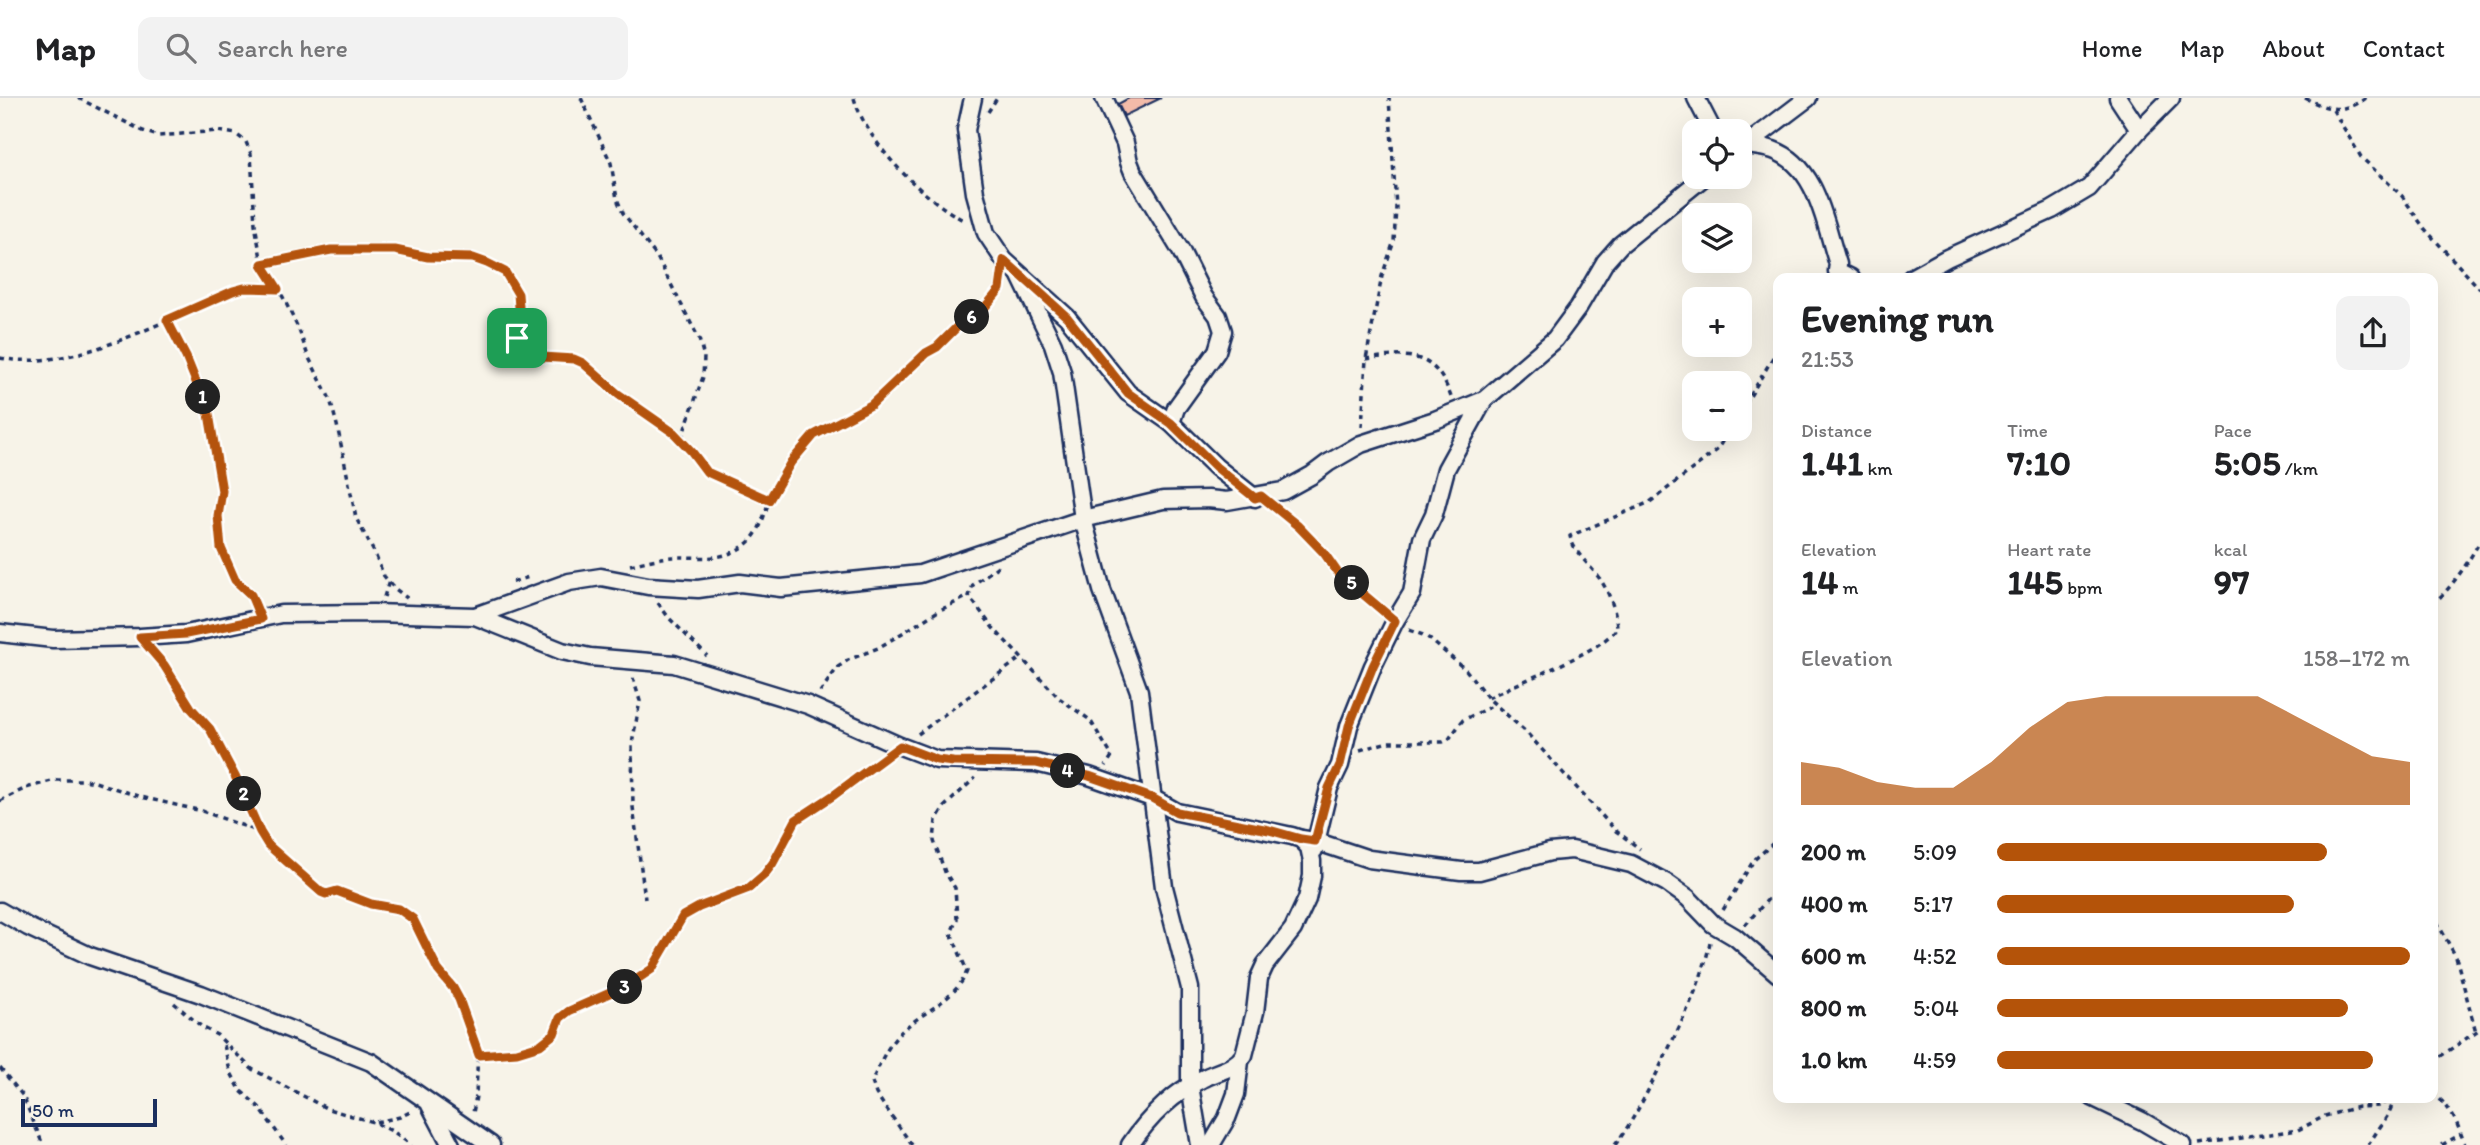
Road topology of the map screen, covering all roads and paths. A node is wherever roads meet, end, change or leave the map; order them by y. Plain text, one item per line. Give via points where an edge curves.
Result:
1 (78, 98) edge
2 (581, 98) edge
3 (854, 98) edge
4 (973, 98) edge
5 (1104, 98) edge
6 (1390, 98) edge
7 (1696, 98) edge
8 (1808, 98) edge
9 (2118, 98) edge
10 (2171, 98) edge
11 (2305, 98) edge
12 (2367, 98) edge
13 (2333, 110) junction
14 (1707, 119) edge
15 (2139, 130) junction
16 (1752, 138) edge
17 (1752, 147) edge
18 (1689, 189) edge
19 (985, 233) junction
20 (1004, 260) junction
21 (262, 264) junction
22 (1841, 273) edge
23 (1919, 273) edge
24 (1020, 276) junction
25 (278, 289) junction
26 (2480, 289) edge
27 (167, 320) junction
28 (0, 358) edge
29 (1773, 358) edge
30 (1366, 359) junction
31 (1752, 393) edge
32 (1484, 400) junction
33 (1456, 413) junction
34 (1171, 423) junction
35 (681, 440) junction
36 (1723, 441) edge
37 (1361, 444) junction
38 (1258, 497) junction
39 (769, 500) junction
40 (1083, 519) junction
41 (2480, 541) edge
42 (1013, 543) junction
43 (622, 566) dead end
44 (539, 575) dead end
45 (508, 584) dead end
46 (648, 586) junction
47 (969, 596) junction
48 (410, 600) dead end
49 (2438, 600) edge
50 (475, 616) junction
51 (261, 619) junction
52 (1395, 621) junction
53 (0, 633) edge
54 (140, 637) junction
55 (1022, 657) junction
56 (620, 659) junction
57 (715, 660) dead end
58 (1488, 698) junction
59 (1495, 704) junction
60 (808, 705) junction
61 (900, 746) junction
62 (996, 762) junction
63 (1340, 763) junction
64 (1089, 776) junction
65 (1152, 798) junction
66 (0, 801) edge
67 (260, 832) junction
68 (1308, 840) junction
69 (1773, 843) edge
70 (1658, 878) junction
71 (1773, 894) edge
72 (645, 899) dead end
73 (0, 911) edge
74 (1713, 924) junction
75 (2438, 924) edge
76 (1735, 937) junction
77 (1773, 970) edge
78 (173, 1002) dead end
79 (2478, 1030) edge
80 (223, 1043) junction
81 (479, 1055) junction
82 (2438, 1058) edge
83 (1240, 1061) junction
84 (0, 1068) edge
85 (1190, 1086) junction
86 (2438, 1097) edge
87 (429, 1102) junction
88 (2104, 1103) edge
89 (2384, 1103) edge
90 (2393, 1103) edge
91 (373, 1122) junction
92 (468, 1129) junction
93 (2461, 1134) junction
94 (43, 1145) edge
95 (286, 1145) edge
96 (411, 1145) edge
97 (451, 1145) edge
98 (491, 1145) edge
99 (912, 1145) edge
100 (1130, 1145) edge
101 (1200, 1145) edge
102 (1211, 1145) edge
103 (1615, 1145) edge
104 (2183, 1145) edge
105 (2196, 1145) edge
106 (2368, 1145) edge
107 (2442, 1145) edge
108 (2465, 1145) edge

1 - 21 path via 158,136 218,131 236,134 246,142
2 - 35 path via 611,163 623,213 657,257 699,339 703,377
3 - 19 path via 867,126 896,166 959,218
4 - 19 street via 968,147
5 - 34 street via 1133,172 1223,331 1217,351 1176,408
6 - 30 path via 1394,240
7 - 14 street
8 - 16 street
9 - 15 street
10 - 15 street
11 - 13 path
12 - 13 path
13 - 26 path via 2361,157 2402,196 2424,228
15 - 23 street via 2089,188
17 - 22 street via 1772,150 1795,164 1809,182
18 - 32 street via 1620,245 1555,339
19 - 20 street
20 - 24 street
20 - 39 path via 1000,289 986,306 926,353 871,405 814,435 791,462
21 - 25 path
21 - 35 path via 331,250 395,250 487,263 505,272 518,294 515,332 525,347 542,357 583,363
24 - 34 street via 1067,317 1128,393
24 - 40 street via 1054,344 1062,372
25 - 27 path via 233,291
25 - 48 path via 330,399 356,518 384,576
27 - 28 path via 60,359
27 - 51 path via 209,414 222,491 218,516 221,548 235,580 251,595
29 - 31 path
30 - 33 path via 1400,355 1420,359 1443,376
30 - 37 path
32 - 33 street
32 - 52 street via 1446,469 1422,539 1412,593
33 - 37 street
34 - 38 street via 1216,467
35 - 39 path via 707,472
36 - 58 path via 1650,502 1570,536 1612,603 1617,627 1613,634 1579,656
37 - 38 street via 1283,491
38 - 40 street via 1163,500
38 - 52 path via 1298,526 1338,573
39 - 43 path via 757,534 737,551
40 - 42 street
40 - 65 street via 1102,590 1139,691
41 - 49 path
42 - 46 street via 920,574 781,588 740,583 698,589
42 - 47 path via 990,575 973,585
44 - 45 path
46 - 50 street via 601,577 569,582
46 - 57 path via 669,618
47 - 55 path
47 - 60 path via 848,660
50 - 51 street via 373,612 281,614
50 - 56 street via 562,651
51 - 54 street via 186,634
52 - 58 path via 1426,636 1466,670
52 - 63 street via 1349,726
53 - 54 street via 52,639
54 - 67 path via 210,729
55 - 61 path
55 - 64 path via 1059,698 1090,720 1112,756
56 - 60 street via 674,664
56 - 72 path via 634,680 640,701 632,744 633,795
58 - 59 path
59 - 63 path via 1463,720 1443,743 1388,742 1362,748
59 - 70 path via 1622,837 1640,849
60 - 61 street
61 - 62 street via 945,761
61 - 81 path via 796,820 773,863 749,888 683,916 652,969 569,1011 560,1018 554,1034 540,1045
62 - 64 street via 1036,763
62 - 99 path via 959,791 936,820 934,841 955,888 957,919 951,933 967,971 962,985 898,1034 872,1082
63 - 68 street
64 - 65 street
65 - 68 street via 1177,812
65 - 85 street via 1164,887 1189,988
66 - 67 path via 55,780 84,780 202,811
67 - 81 path via 276,853 321,892 337,891 406,911 453,988
68 - 70 street via 1370,859 1461,871 1572,850 1631,864
68 - 83 street via 1312,876 1307,899 1293,929 1259,978 1247,1047
69 - 74 path via 1754,860
70 - 74 street via 1688,898
71 - 76 path
73 - 87 street via 90,956 201,994 371,1062
74 - 76 street
74 - 103 path via 1704,972 1686,1013
75 - 79 path via 2456,957
76 - 77 street
78 - 80 path
79 - 82 path
80 - 91 path via 252,1069 309,1101
80 - 95 path via 241,1091 259,1107
81 - 92 path via 476,1105
83 - 85 street
83 - 102 street via 1236,1094
84 - 94 path via 23,1096
85 - 100 street via 1150,1116
85 - 101 street
86 - 93 path via 2452,1112
87 - 91 path
87 - 92 street
87 - 97 street
88 - 104 street
89 - 105 path via 2325,1116 2298,1130
90 - 106 path
91 - 96 path
92 - 98 street
93 - 107 path
93 - 108 path

